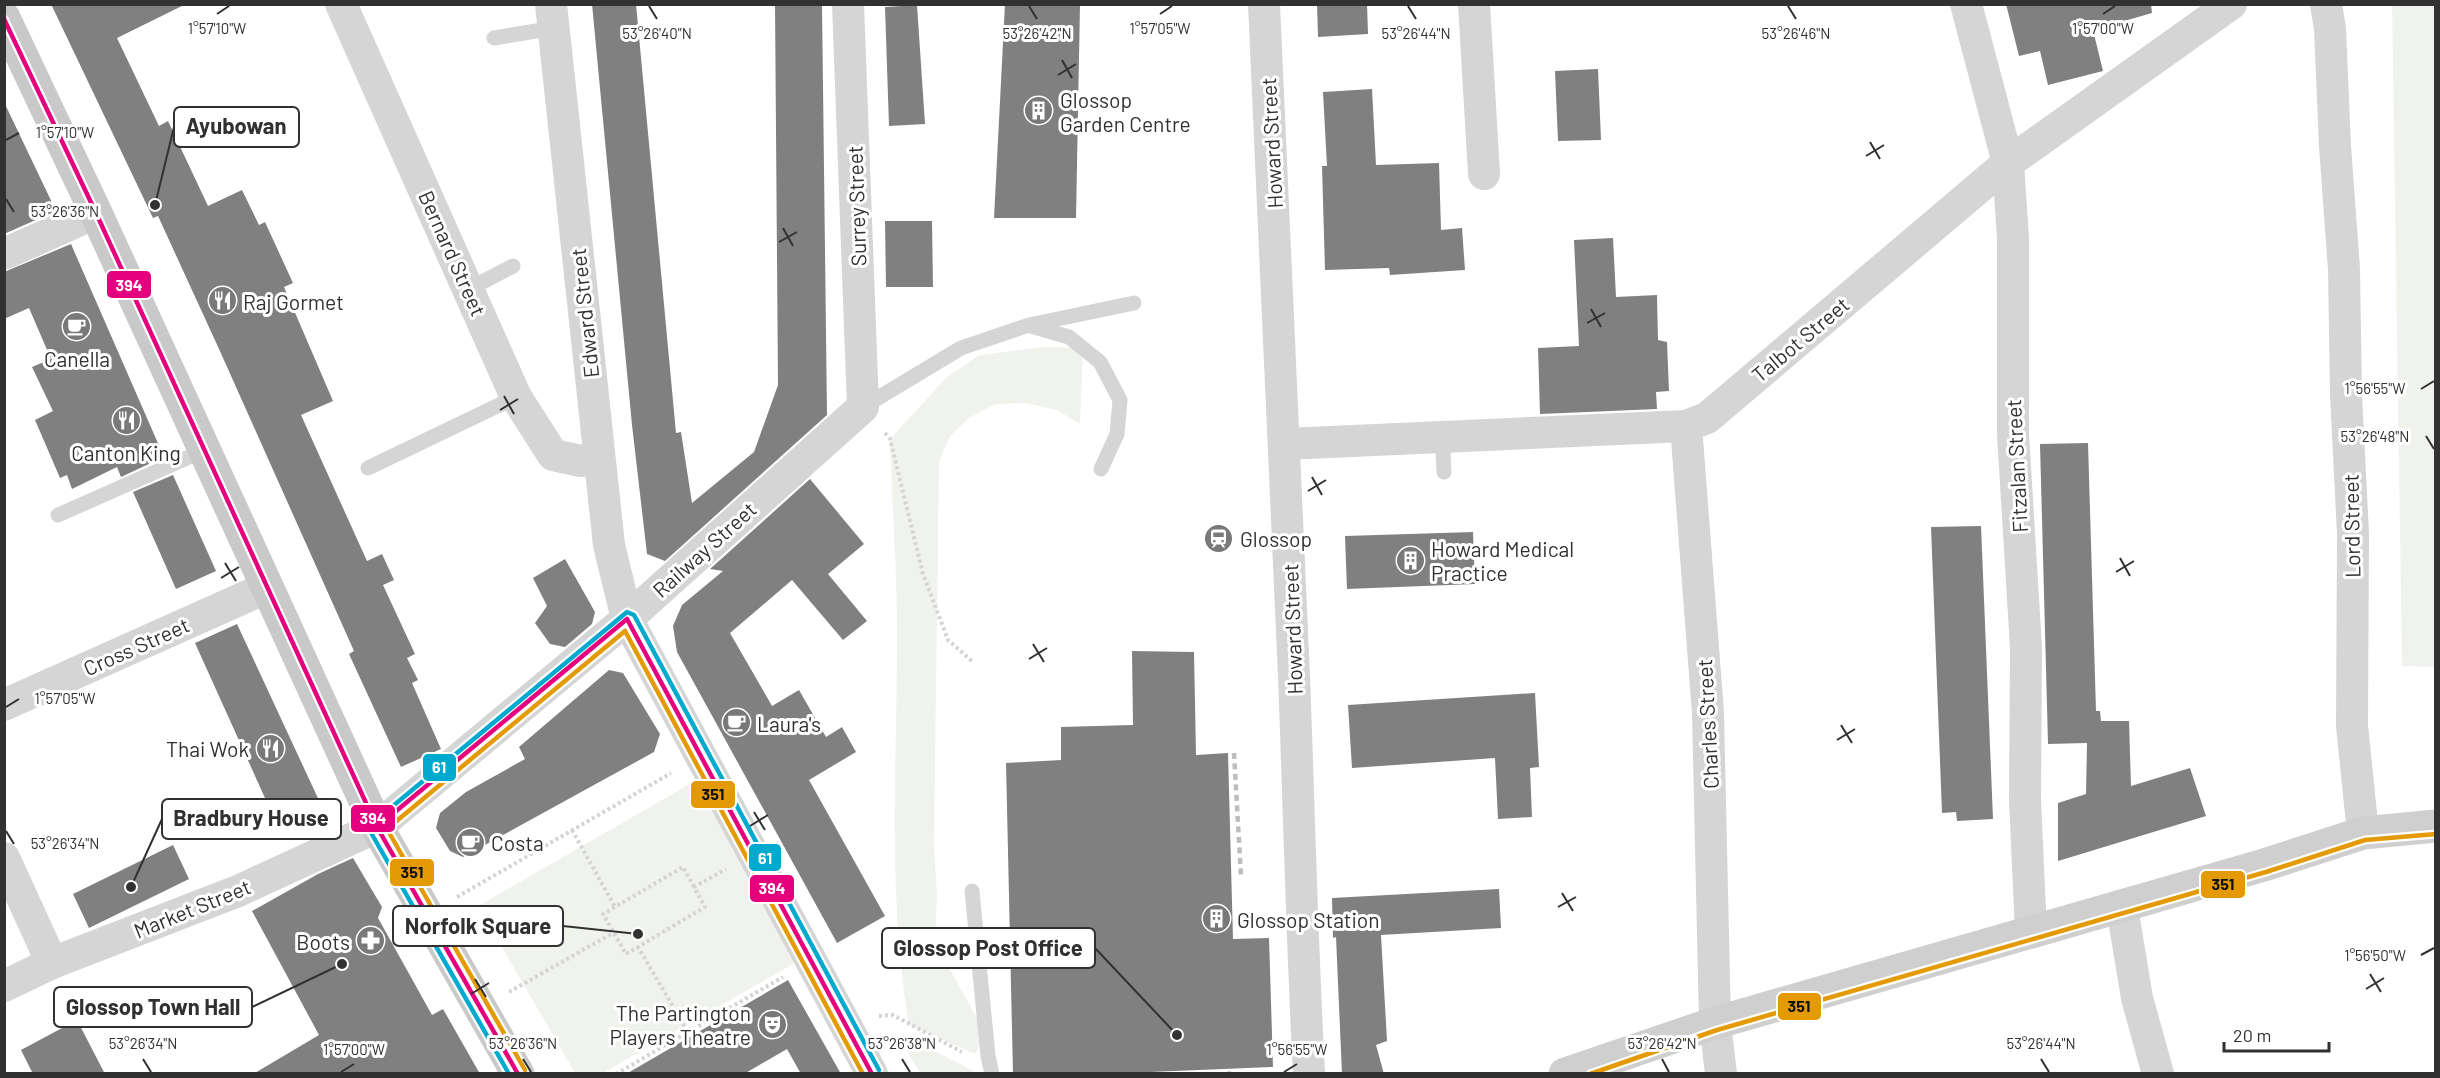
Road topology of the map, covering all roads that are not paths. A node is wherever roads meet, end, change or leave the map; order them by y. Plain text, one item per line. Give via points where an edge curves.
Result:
1 (341, 4) edge
2 (848, 4) edge
3 (1264, 4) edge
4 (1474, 4) edge
5 (1966, 4) edge
6 (2231, 4) edge
7 (2326, 4) edge
8 (553, 16) edge
9 (4, 18) edge
10 (494, 38) dead end
11 (2008, 163) junction
12 (1484, 174) dead end
13 (96, 213) junction
14 (4, 254) edge
15 (513, 266) dead end
16 (469, 289) junction
17 (1134, 303) dead end
18 (1029, 325) junction
19 (516, 397) junction
20 (863, 407) junction
21 (1686, 426) junction
22 (1442, 436) junction
23 (1285, 444) junction
24 (205, 450) junction
25 (598, 459) junction
26 (368, 468) dead end
27 (1101, 469) dead end
28 (1444, 472) dead end
29 (58, 515) dead end
30 (268, 587) junction
31 (627, 619) junction
32 (4, 705) edge
33 (2436, 826) edge
34 (377, 827) junction
35 (2363, 833) junction
36 (4, 858) edge
37 (972, 891) dead end
38 (2121, 907) junction
39 (2031, 932) junction
40 (52, 963) junction
41 (4, 986) edge
42 (1715, 1023) junction
43 (518, 1074) edge
44 (872, 1074) edge
45 (992, 1074) edge
46 (1309, 1074) edge
47 (1565, 1074) edge
48 (1721, 1074) edge
49 (2158, 1074) edge

1 - 16 street, Bernard Street
2 - 20 street, Surrey Street
3 - 23 street, Howard Street
4 - 12 street
5 - 11 street, Fitzalan Street
6 - 11 street, Talbot Street
7 - 35 street, Lord Street via 2344,269 2353,534 2352,726
8 - 10 lane
8 - 25 street, Edward Street
9 - 13 main road
11 - 21 street, Talbot Street via 1707,418
11 - 39 street, Fitzalan Street via 2013,238 2013,434 2026,648 2025,800
13 - 14 street
13 - 24 main road
15 - 16 lane
16 - 19 street, Bernard Street
17 - 18 lane
18 - 20 lane via 960,348
18 - 27 lane via 1069,337 1100,362 1120,400 1117,434
19 - 25 street, Bernard Street via 553,455 580,461
19 - 26 lane
20 - 31 street, Railway Street
21 - 22 street, Talbot Street
21 - 42 street, Charles Street via 1708,713
22 - 23 street, Talbot Street
22 - 28 lane
23 - 46 street, Howard Street
24 - 29 lane
24 - 30 main road
25 - 31 street, Edward Street via 609,545
30 - 32 street, Cross Street
30 - 34 main road
31 - 34 street, Railway Street
31 - 44 street, Edward Street
33 - 35 main road
34 - 40 street, Market Street via 238,891
34 - 43 main road
35 - 38 main road
36 - 40 street
37 - 45 lane
38 - 39 main road
38 - 49 street via 2137,998
39 - 42 main road
40 - 41 street, Market Street
42 - 47 main road
42 - 48 street, Charles Street

